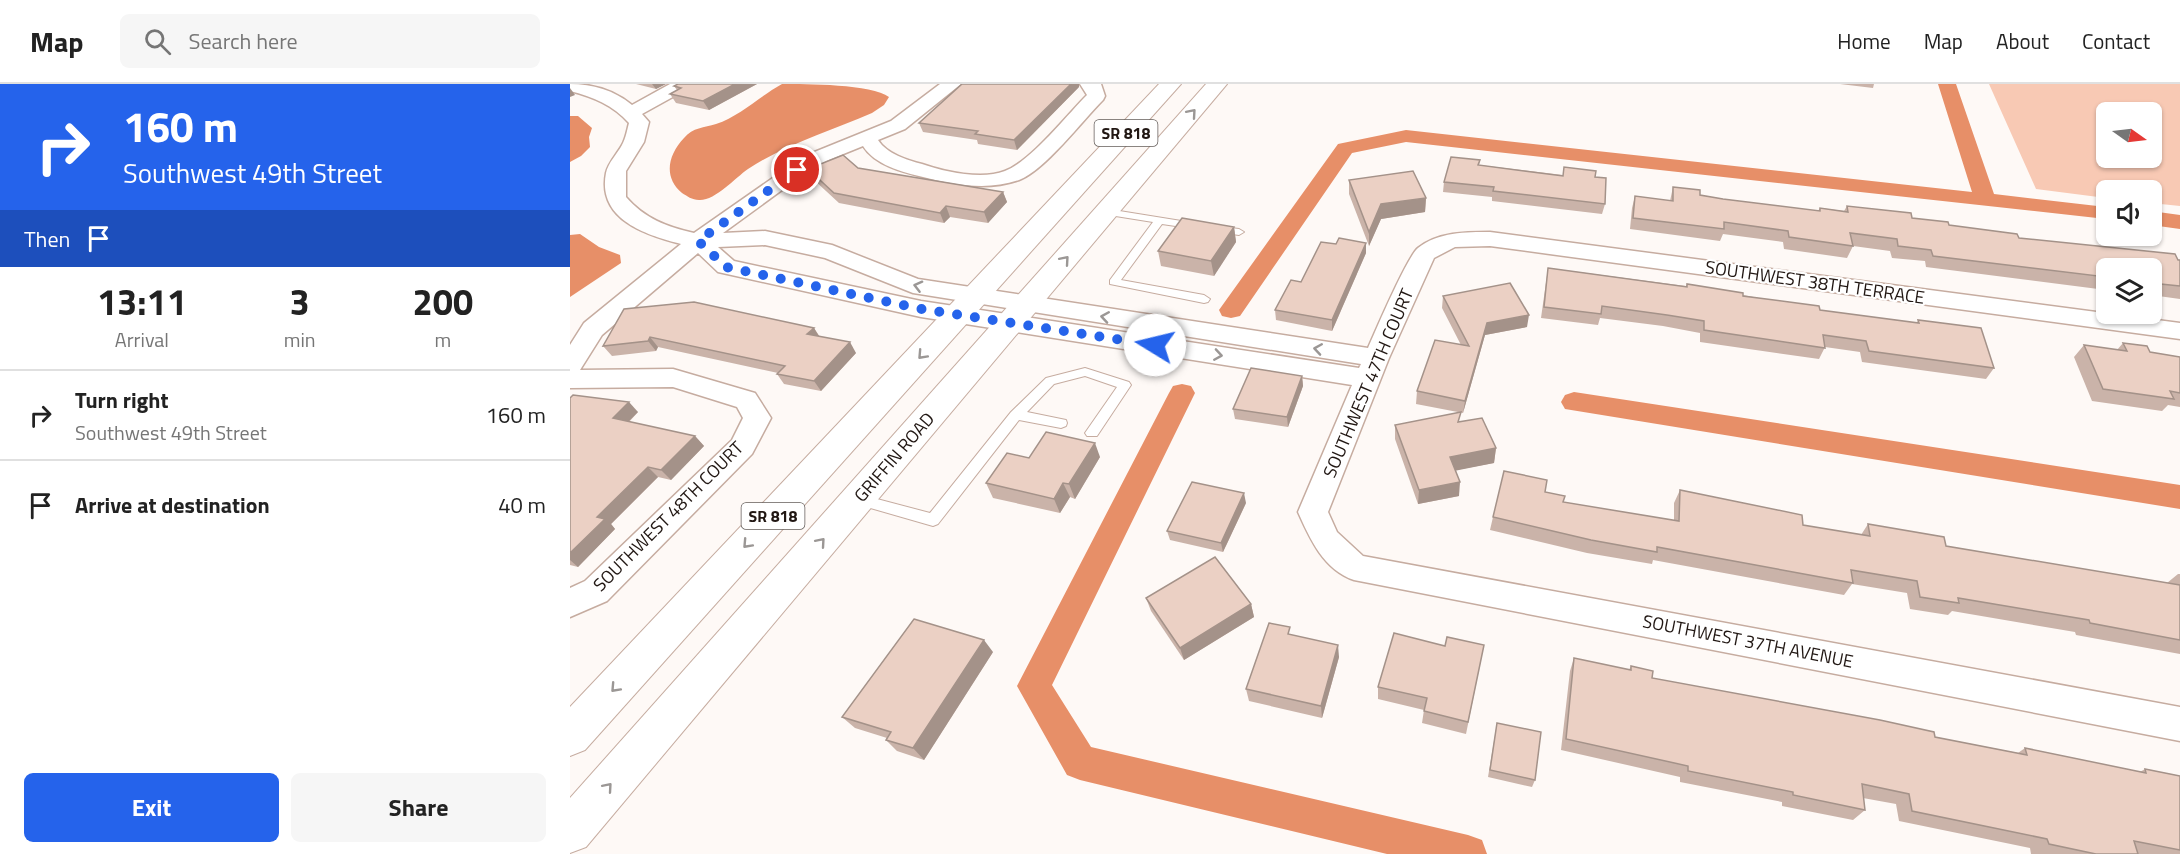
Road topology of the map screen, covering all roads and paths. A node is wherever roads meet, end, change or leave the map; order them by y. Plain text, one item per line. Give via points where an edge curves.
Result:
1 (683, 84) edge
2 (952, 84) edge
3 (1171, 84) edge
4 (1217, 84) edge
5 (1091, 85) edge
6 (570, 86) edge
7 (631, 113) junction
8 (868, 139) junction
9 (1107, 212) junction
10 (1160, 220) junction
11 (1239, 232) dead end
12 (1450, 240) joint
13 (698, 241) junction
14 (1204, 299) dead end
15 (968, 305) junction
16 (1018, 314) junction
17 (2180, 331) edge
18 (570, 365) edge
19 (1372, 368) junction
20 (570, 379) edge
21 (1016, 415) junction
22 (1061, 423) dead end
23 (1092, 433) dead end
24 (858, 499) junction
25 (1326, 540) joint
26 (570, 603) edge
27 (2180, 723) edge
28 (570, 736) edge
29 (570, 831) edge

1 - 7 street
2 - 8 street via 898,125
3 - 15 main road, SR 818
9 -> 4 main road, GRIFFIN ROAD / SR 818
5 - 8 street via 1096,96 1027,167 1013,176 972,179 919,170 875,150
6 - 7 street via 599,93 626,106
7 - 13 street via 639,122 634,142 616,171 615,198 630,216 664,233
8 - 13 street via 819,157
9 - 10 lane
16 -> 9 main road, GRIFFIN ROAD / SR 818
10 - 11 lane
10 - 14 lane via 1114,282
12 - 17 street, SOUTHWEST 38TH TERRACE via 1490,239
12 - 19 street, SOUTHWEST 47TH COURT via 1424,254
15 -> 13 street via 832,252 765,238
13 - 15 street via 726,267
13 - 18 street via 593,329
15 - 16 street
15 -> 28 main road, SR 818
16 - 19 street
16 - 24 main road, GRIFFIN ROAD / SR 818
19 - 25 street, SOUTHWEST 47TH COURT via 1313,512
20 - 26 street, SOUTHWEST 48TH COURT via 672,378 746,400 757,418 742,447 726,463 596,591
21 - 22 lane
21 - 23 lane via 1050,381 1085,372 1125,385
21 - 24 lane via 933,520
29 -> 24 main road, GRIFFIN ROAD / SR 818
25 - 27 street, SOUTHWEST 37TH AVENUE via 1354,567

